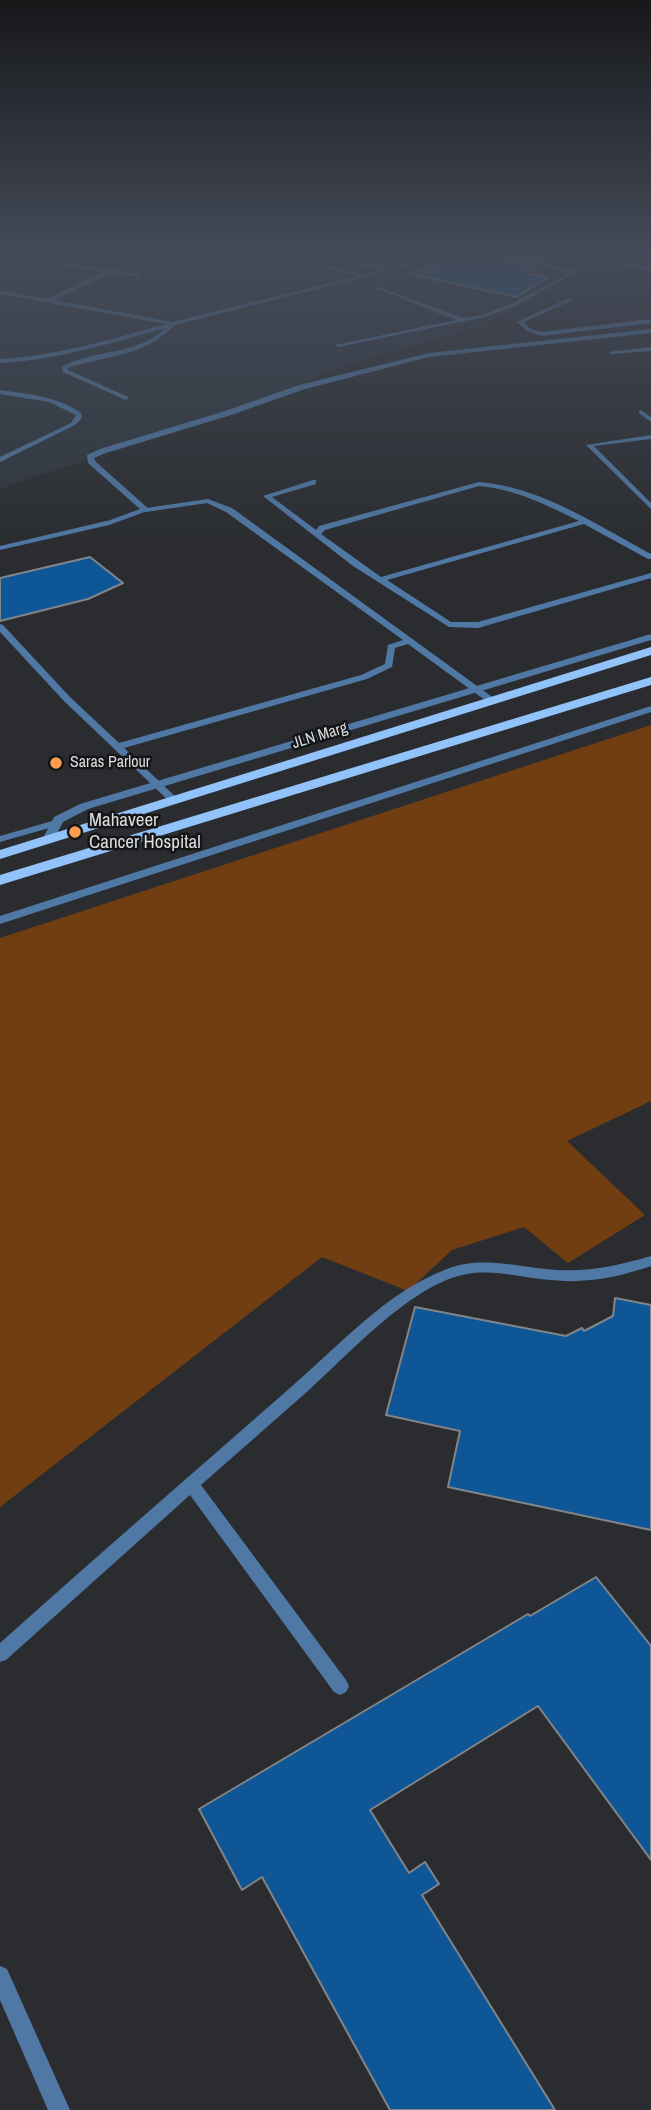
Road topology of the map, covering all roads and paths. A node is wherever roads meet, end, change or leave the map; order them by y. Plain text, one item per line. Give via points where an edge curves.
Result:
1 (75, 351) edge
2 (129, 351) edge
3 (461, 351) edge
4 (618, 351) edge
5 (611, 352) dead end
6 (0, 361) edge
7 (0, 392) edge
8 (126, 398) dead end
9 (641, 412) dead end
10 (651, 420) edge
11 (651, 437) edge
12 (0, 460) edge
13 (313, 482) dead end
14 (651, 507) edge
15 (146, 510) junction
16 (585, 522) junction
17 (106, 523) joint
18 (316, 534) junction
19 (0, 548) edge
20 (651, 557) edge
21 (651, 575) edge
22 (379, 580) junction
23 (0, 627) edge
24 (651, 637) edge
25 (410, 641) junction
26 (651, 651) edge
27 (651, 681) edge
28 (478, 690) junction
29 (492, 701) junction
30 (651, 709) edge
31 (117, 747) junction
32 (158, 784) junction
33 (174, 800) junction
34 (52, 824) junction
35 (0, 839) edge
36 (48, 840) junction
37 (0, 855) edge
38 (0, 880) edge
39 (0, 920) edge
40 (651, 1261) edge
41 (190, 1483) junction
42 (0, 1654) edge
43 (340, 1686) dead end
44 (0, 1976) edge
45 (59, 2110) edge

1 - 6 lane
2 - 8 lane via 65,368
3 - 15 street via 429,355 302,387 90,457
4 - 5 lane
7 - 12 lane via 60,403 79,414 73,424
9 - 10 lane
11 - 14 lane via 589,445
13 - 18 lane via 267,496
15 - 17 street
15 - 25 lane via 191,502 220,506 250,523
16 - 18 lane via 493,483 322,528
16 - 20 lane
16 - 22 lane
17 - 19 lane
18 - 22 lane
21 - 22 lane via 478,625 449,624
23 - 31 lane
24 - 28 street
25 - 28 lane
25 - 31 lane via 391,647 389,666 364,677
26 - 29 main road, JLN Marg
27 - 38 main road
28 - 29 lane
28 - 32 street
29 - 33 main road, JLN Marg
30 - 39 street
31 - 32 lane
32 - 33 lane
32 - 34 street via 68,813
33 - 36 main road, JLN Marg
34 - 35 lane
34 - 36 street
36 - 37 main road, JLN Marg
40 - 41 lane via 592,1276 488,1265 453,1272 423,1287 383,1317
41 - 42 lane
41 - 43 lane
44 - 45 lane

